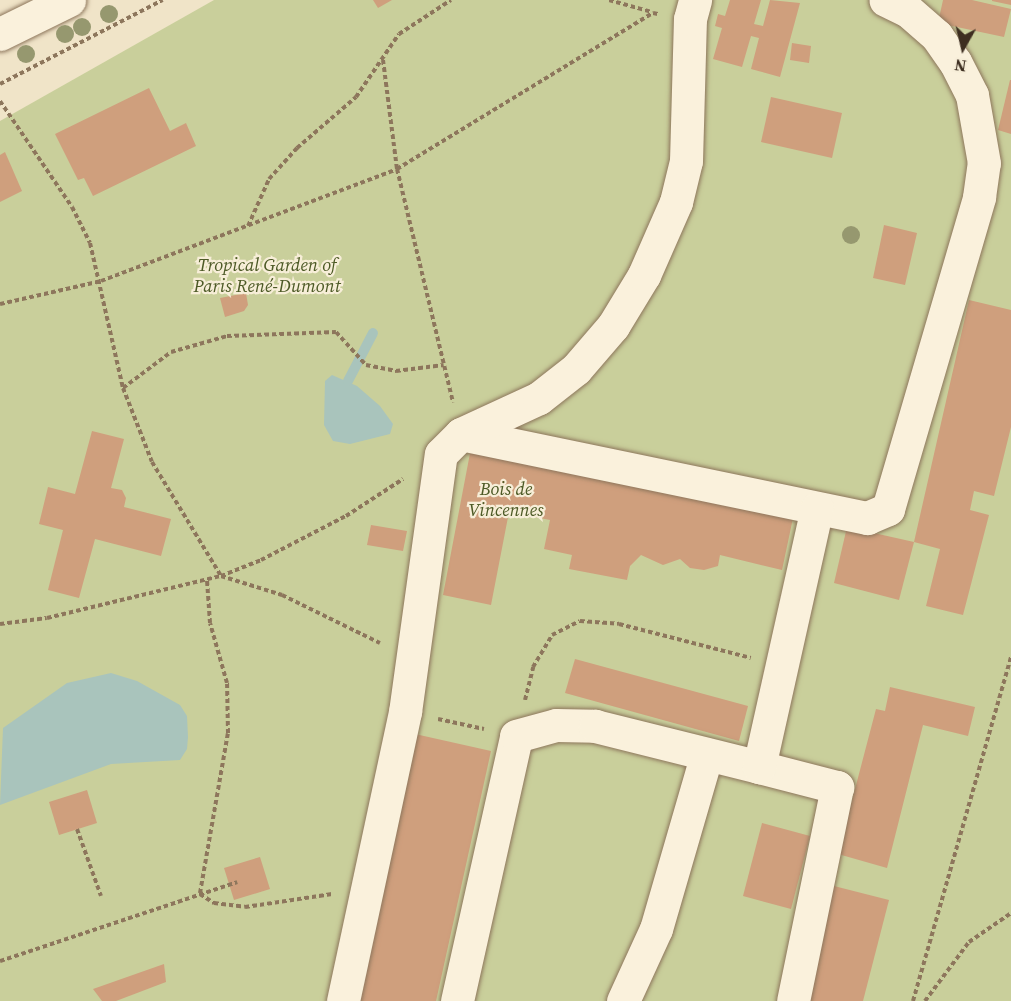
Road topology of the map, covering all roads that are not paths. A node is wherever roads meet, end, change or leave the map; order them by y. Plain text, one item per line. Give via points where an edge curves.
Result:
1 (69, 0) edge
2 (885, 0) edge
3 (692, 10) edge
4 (0, 34) edge
5 (451, 444) junction
6 (817, 508) junction
7 (707, 754) junction
8 (759, 767) junction
9 (342, 1001) edge
10 (457, 1001) edge
11 (623, 1001) edge
12 (793, 1001) edge

1 - 4 street
2 - 6 street via 908,11 937,36 955,62 972,95 984,164 970,230 888,509 867,518
3 - 5 street via 686,161 676,202 644,275 612,326 576,369 539,398
5 - 6 street
5 - 9 street via 411,656 405,712
6 - 8 street
7 - 8 street
7 - 10 street via 595,726 556,725 516,736
7 - 11 street via 656,929
8 - 12 street via 837,787

